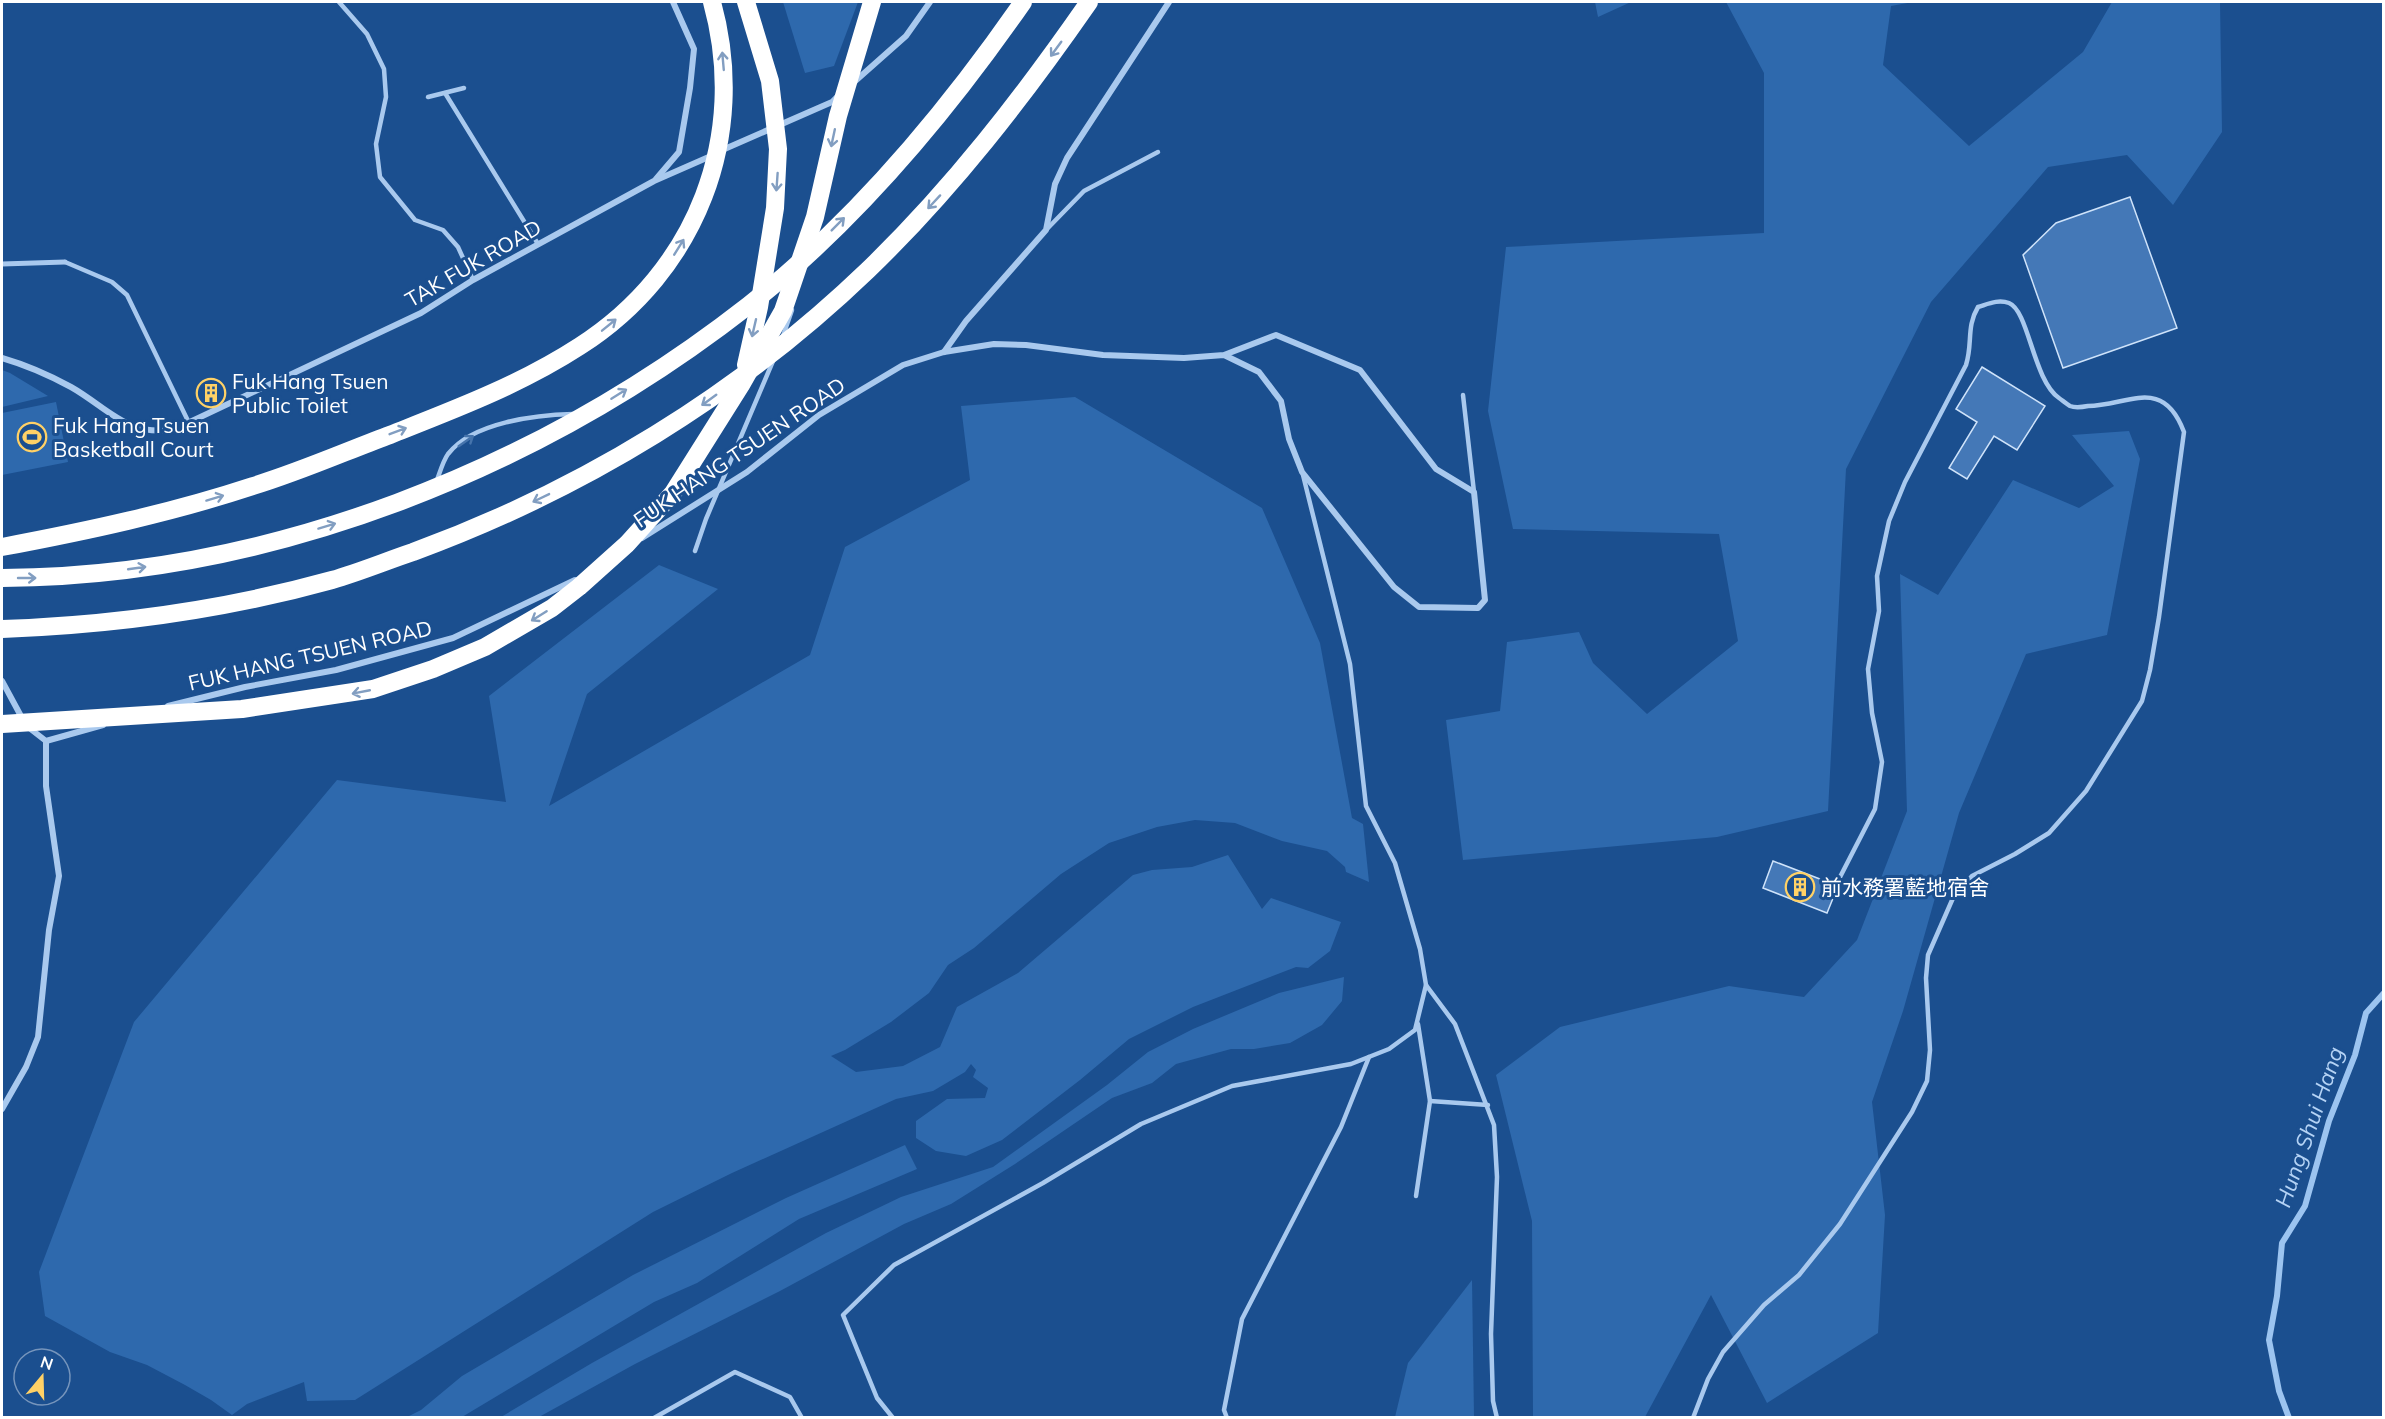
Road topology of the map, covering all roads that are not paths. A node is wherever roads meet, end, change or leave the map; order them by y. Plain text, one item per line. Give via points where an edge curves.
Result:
1 (339, 2) edge
2 (672, 2) edge
3 (712, 2) edge
4 (746, 2) edge
5 (872, 2) edge
6 (930, 2) edge
7 (1023, 2) edge
8 (1089, 2) edge
9 (1169, 2) edge
10 (464, 88) dead end
11 (445, 93) junction
12 (428, 97) dead end
13 (1158, 152) dead end
14 (654, 181) junction
15 (815, 217) junction
16 (1046, 230) junction
17 (538, 244) junction
18 (65, 262) joint
19 (2, 264) edge
20 (473, 280) junction
21 (796, 294) dead end
22 (793, 305) dead end
23 (944, 352) junction
24 (1224, 355) junction
25 (2, 358) edge
26 (741, 385) junction
27 (1463, 394) dead end
28 (588, 413) junction
29 (189, 424) junction
30 (1302, 472) junction
31 (433, 488) junction
32 (1474, 492) junction
33 (2, 547) edge
34 (695, 551) dead end
35 (2, 578) edge
36 (2, 629) edge
37 (2, 681) edge
38 (2, 724) edge
39 (46, 741) junction
40 (1839, 879) dead end
41 (1426, 985) junction
42 (1417, 1021) junction
43 (1369, 1057) junction
44 (1430, 1101) junction
45 (1488, 1105) junction
46 (2, 1109) edge
47 (1416, 1196) dead end
48 (654, 1418) edge
49 (802, 1418) edge
50 (893, 1418) edge
51 (1227, 1418) edge
52 (1497, 1418) edge
53 (1693, 1418) edge

1 - 20 lane via 367,34 384,69 386,97 376,144 380,177 415,220 443,230 458,247
2 - 14 street via 694,49 679,152
33 -> 3 highway via 159,514 256,485 469,403 534,373 582,345 624,313 672,258 688,231 703,201 717,155 724,90 721,41
4 -> 26 highway via 770,81 778,165 759,307
5 -> 15 highway via 838,116
6 - 14 street, TAK FUK ROAD via 906,36 832,102
28 -> 7 highway via 694,345 793,267 922,135
8 -> 36 highway via 981,148 868,270 773,353 702,405 586,475 455,536 335,579 214,608 85,625
9 - 16 street via 1066,158 1055,184
10 - 11 lane
11 - 12 lane
11 - 17 lane
13 - 16 lane via 1084,191
14 - 17 street, TAK FUK ROAD
15 - 21 lane
15 - 26 highway via 783,311
16 - 23 street via 966,321
17 - 20 street, TAK FUK ROAD
18 - 19 street
18 - 29 lane via 112,282 127,295
20 - 29 street, TAK FUK ROAD via 422,313
22 - 34 lane
23 - 24 street, FUK HANG TSUEN ROAD via 994,344 1103,355
23 - 39 street, FUK HANG TSUEN ROAD via 903,365 819,415 747,472 572,582 453,638 336,670 244,687 139,713
24 - 30 street via 1259,372 1281,401 1289,439
24 - 32 street via 1276,335 1360,370 1436,469
25 - 29 street, TAK FUK ROAD via 70,387 133,427 162,432
26 -> 38 highway via 673,494 627,544 552,608 468,655 373,689 344,695 242,709
27 - 32 lane
28 - 31 highway
31 -> 28 lane via 448,454 495,425 538,415
30 - 32 street via 1394,586 1419,607 1478,608 1485,600
30 - 41 lane via 1350,664 1366,806 1395,863 1420,949
35 -> 31 highway via 52,578 207,556 317,529
37 - 39 street via 31,731
39 - 46 street via 46,786 59,876 38,1037
40 - 53 lane via 1875,809 1879,785 1882,762 1868,669 1879,611 1877,576 1889,522 1905,482 1966,365 1971,349 1971,318 1978,307 1997,301 2011,304 2020,315 2040,373 2055,395 2072,407 2146,397 2177,413 2184,432 2159,617 2142,700 2086,791 2049,833 1972,876 1953,898 1928,955 1927,1081 1912,1112 1840,1224 1799,1275 1764,1305 1723,1352
41 - 42 lane
41 - 45 lane via 1455,1024
42 - 43 lane via 1415,1030 1389,1049
42 - 44 lane
43 - 50 lane via 1351,1065 1232,1086 1141,1124 894,1265 843,1315 877,1398
43 - 51 lane via 1341,1128 1242,1319 1224,1410
44 - 45 lane
44 - 47 lane
45 - 52 lane via 1494,1125 1497,1177 1491,1334
48 - 49 lane via 735,1372 790,1397

